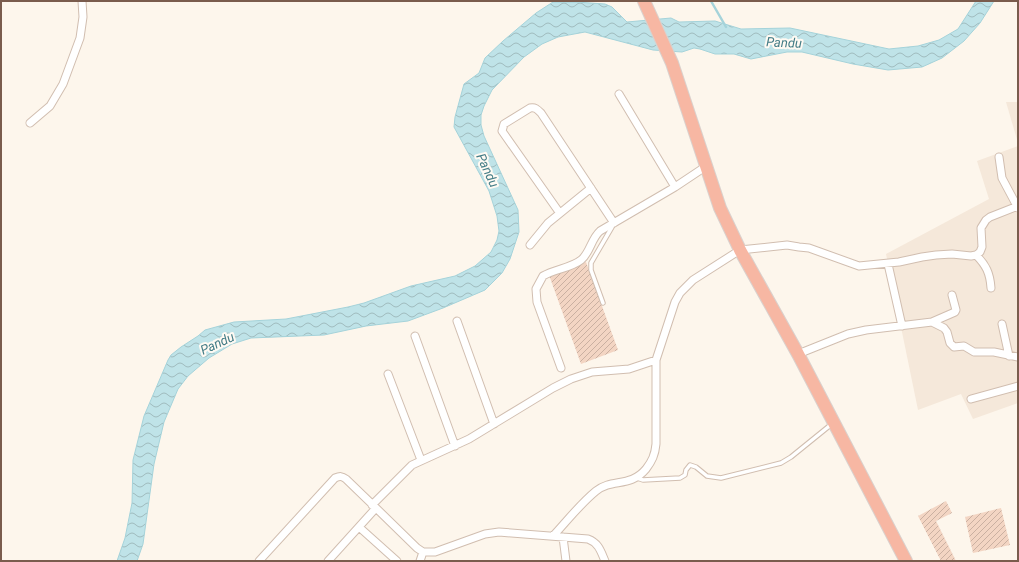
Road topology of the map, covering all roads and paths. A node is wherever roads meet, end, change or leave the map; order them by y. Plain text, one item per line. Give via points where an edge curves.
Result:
1 (82, 1) edge
2 (644, 1) edge
3 (619, 94) dead end
4 (30, 123) dead end
5 (999, 157) dead end
6 (705, 167) junction
7 (675, 187) junction
8 (591, 188) junction
9 (1018, 207) edge
10 (559, 212) junction
11 (614, 223) junction
12 (530, 245) dead end
13 (740, 250) junction
14 (976, 255) junction
15 (888, 264) junction
16 (991, 288) dead end
17 (952, 295) dead end
18 (603, 304) dead end
19 (457, 321) dead end
20 (932, 322) junction
21 (1002, 324) dead end
22 (902, 326) junction
23 (415, 336) dead end
24 (798, 354) junction
25 (1009, 356) junction
26 (1018, 357) edge
27 (656, 360) junction
28 (561, 368) dead end
29 (388, 374) dead end
30 (1018, 386) edge
31 (971, 399) dead end
32 (834, 422) junction
33 (494, 424) junction
34 (455, 446) junction
35 (420, 460) junction
36 (637, 478) junction
37 (374, 506) junction
38 (359, 527) junction
39 (553, 536) junction
40 (563, 537) junction
41 (423, 552) junction
42 (259, 561) edge
43 (328, 561) edge
44 (397, 561) edge
45 (420, 561) edge
46 (566, 561) edge
47 (605, 561) edge
48 (906, 561) edge

1 - 4 street via 80,38 63,84 50,106
2 - 6 highway via 672,63
3 - 7 street
5 - 9 street via 1002,178
6 - 7 street
6 - 13 highway via 720,208
7 - 11 street
8 - 10 street
8 - 10 street via 537,109 530,108 504,124 503,134
8 - 11 street
9 - 14 street via 986,220 981,228 982,247
10 - 12 street
11 - 18 lane via 591,263
11 - 28 street via 596,234 580,261 543,276 536,289 537,302
13 - 15 street via 786,245 809,248 858,266
13 - 24 highway
13 - 27 street via 693,280 680,293
14 - 15 street via 936,255
14 - 16 street via 988,269
15 - 22 street
17 - 20 street via 955,312
19 - 33 street
20 - 22 street
20 - 25 street via 944,328 950,344 954,347 964,346 974,352 994,352
21 - 25 street
22 - 24 street via 848,334
23 - 34 street
24 - 32 highway
25 - 26 street
27 - 33 street via 630,369 592,372 571,379
27 - 36 street via 655,452 650,465
29 - 35 street
30 - 31 street
32 - 36 lane via 791,458 781,463 721,478 707,476 696,466 690,465 685,475 680,478
32 - 48 highway
33 - 34 street
34 - 35 street
35 - 37 street via 406,470
36 - 39 street via 596,490
37 - 38 street
37 - 41 street
37 - 42 street via 342,476 335,478
38 - 43 street
38 - 44 street
39 - 40 street
39 - 41 street via 491,532 435,552
40 - 46 street
40 - 47 street via 594,541
41 - 45 street

